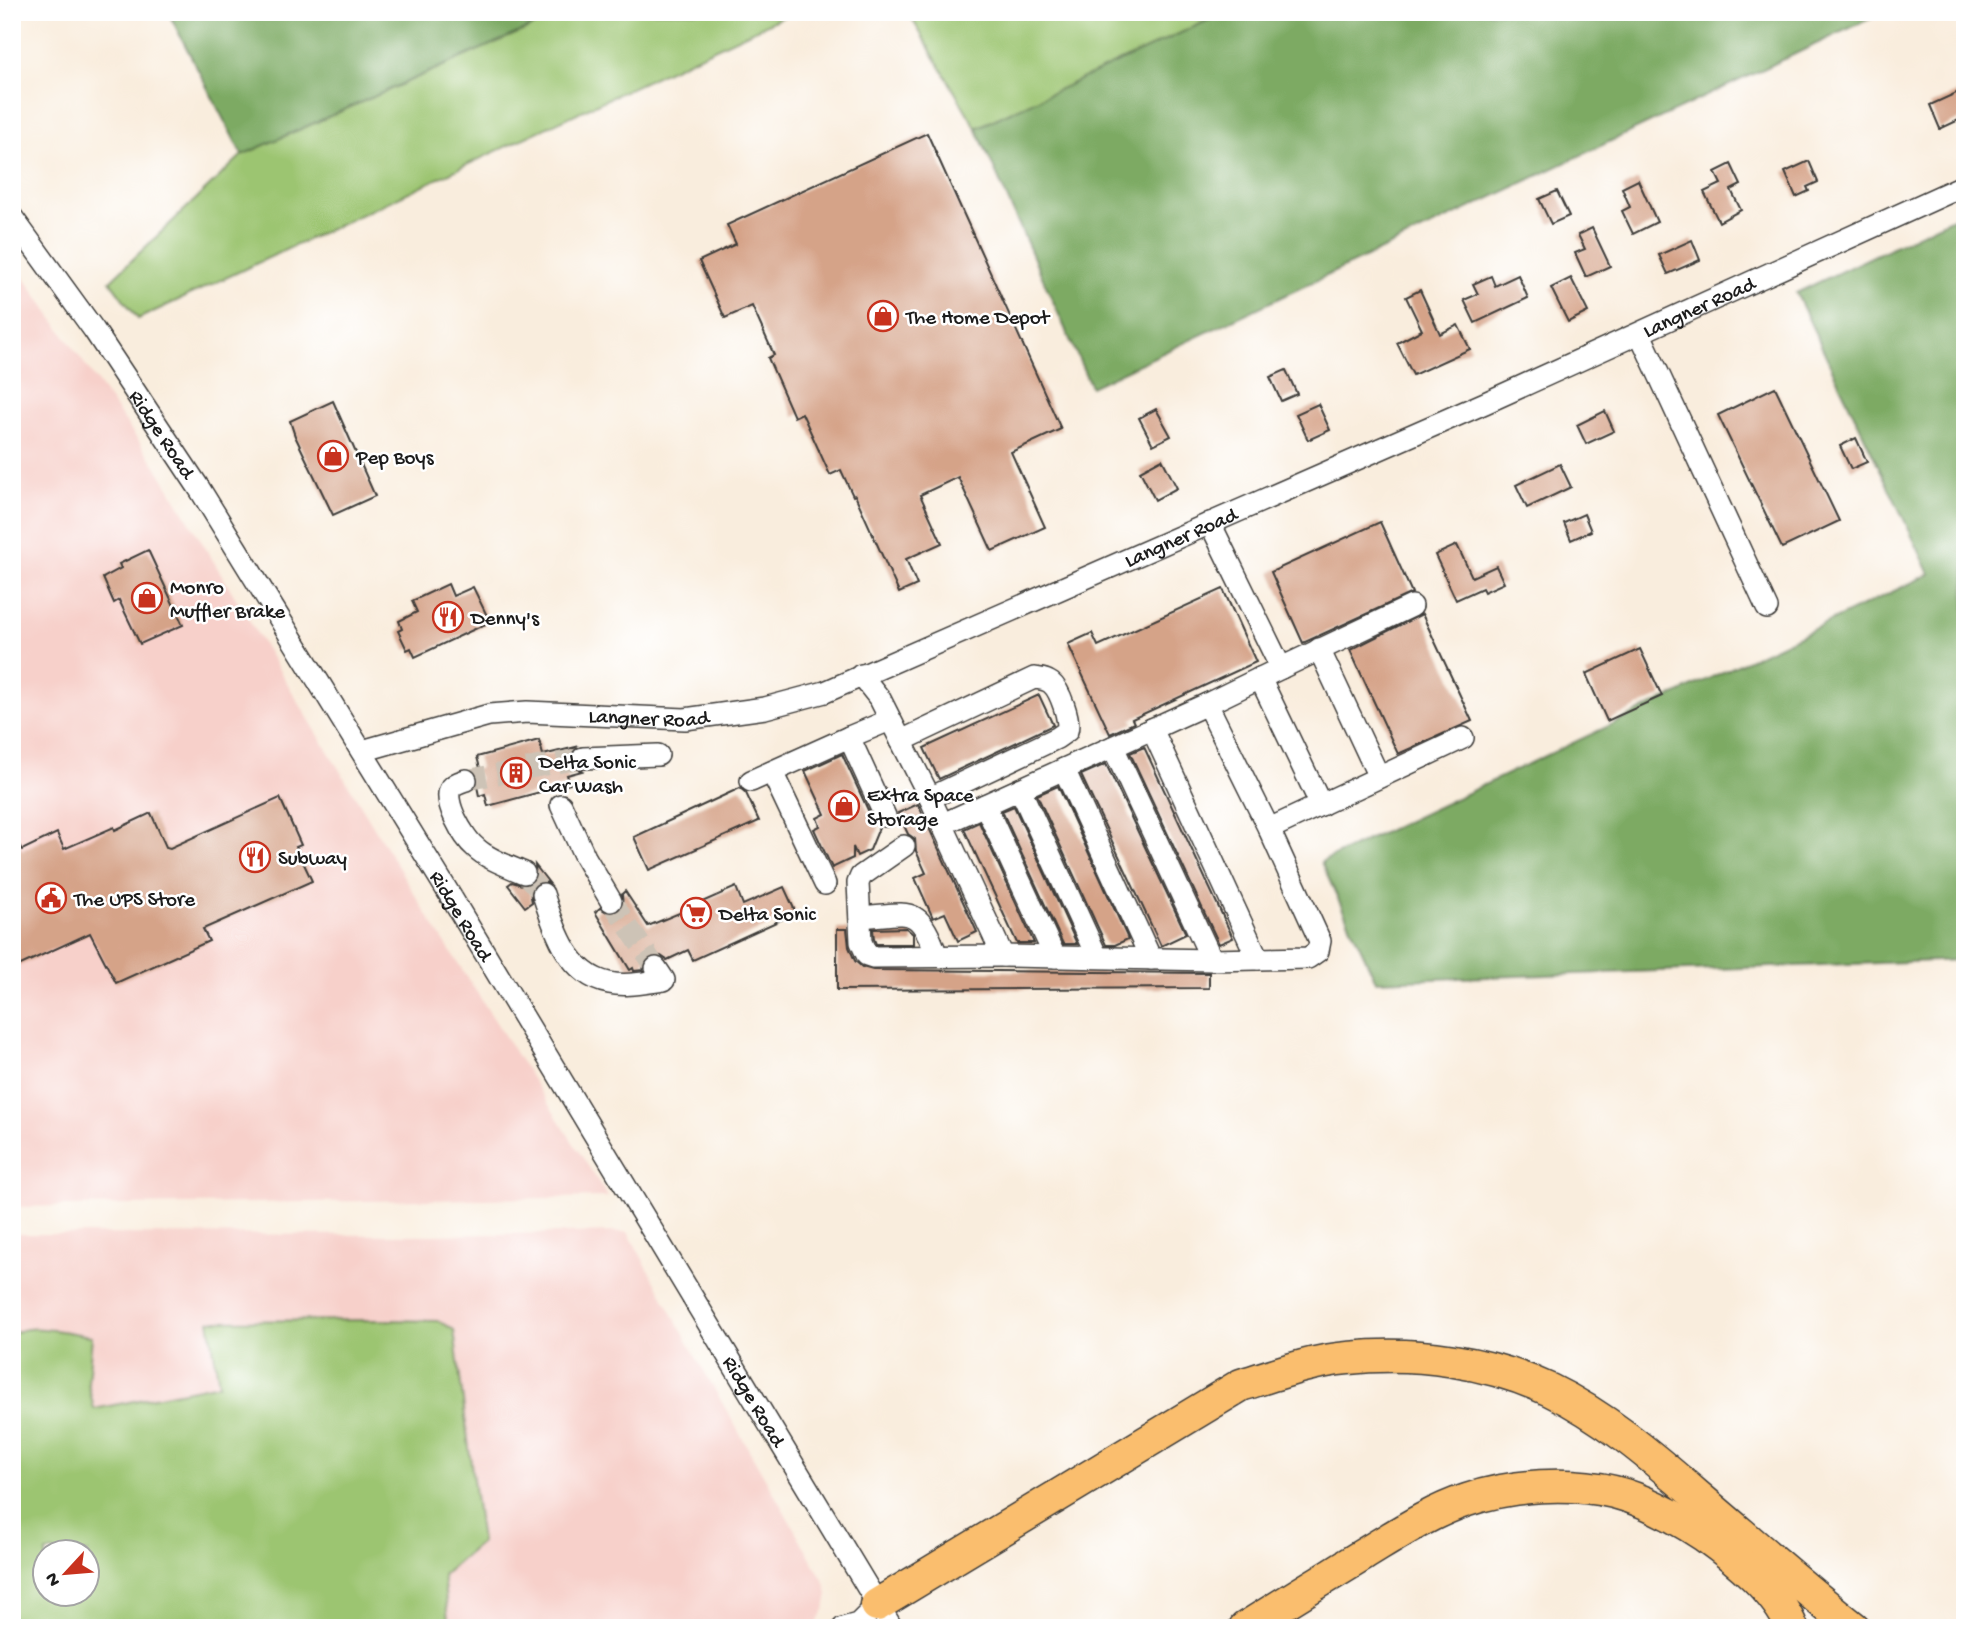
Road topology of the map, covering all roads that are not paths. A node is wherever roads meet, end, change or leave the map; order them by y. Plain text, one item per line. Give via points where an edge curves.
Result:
1 (1965, 185) edge
2 (12, 217) edge
3 (1640, 334) junction
4 (1210, 523) junction
5 (1412, 606) dead end
6 (1767, 608) dead end
7 (1320, 649) junction
8 (1281, 668) junction
9 (861, 675) junction
10 (1260, 678) junction
11 (1207, 704) junction
12 (890, 720) junction
13 (1152, 729) junction
14 (849, 737) junction
15 (1463, 738) dead end
16 (901, 741) junction
17 (1113, 747) junction
18 (362, 751) junction
19 (658, 755) dead end
20 (583, 758) tunnel mouth
21 (1064, 769) junction
22 (772, 772) junction
23 (1379, 777) junction
24 (466, 780) dead end
25 (751, 781) dead end
26 (1020, 789) junction
27 (930, 798) junction
28 (561, 805) dead end
29 (985, 805) junction
30 (1321, 805) junction
31 (886, 816) dead end
32 (943, 824) junction
33 (1269, 829) junction
34 (904, 846) dead end
35 (524, 873) tunnel mouth
36 (825, 884) dead end
37 (543, 894) tunnel mouth
38 (611, 901) tunnel mouth
39 (860, 917) junction
40 (937, 956) junction
41 (1003, 956) junction
42 (1055, 957) junction
43 (1097, 957) junction
44 (1152, 959) junction
45 (1258, 959) junction
46 (1212, 960) junction
47 (656, 968) dead end
48 (865, 1622) edge
49 (1245, 1628) edge
50 (1792, 1628) edge
51 (1854, 1628) edge

1 - 3 street, Langner Road
2 - 18 street, Ridge Road via 134,388
3 - 4 street, Langner Road
3 - 6 street
4 - 8 street
4 - 9 street, Langner Road
5 - 7 street
7 - 8 street
7 - 23 street
8 - 10 street
9 - 12 street
9 - 18 street, Langner Road via 803,699 729,714 685,719 527,712 489,715
10 - 11 street
10 - 30 street
11 - 13 street
11 - 33 street
12 - 14 street
12 - 16 street
13 - 17 street
13 - 45 street
14 - 22 street
14 - 31 street
15 - 23 street
16 - 27 street
16 - 27 street via 1034,678 1055,687 1069,719 1067,731
17 - 21 street
17 - 46 street
18 - 48 street, Ridge Road via 674,1267
19 - 20 street
21 - 26 street
21 - 44 street
22 - 25 street
22 - 36 street
23 - 30 street
24 - 35 street via 453,786 449,794 463,832 476,849
26 - 29 street
26 - 43 street
27 - 32 street
28 - 38 street via 584,857
29 - 32 street
29 - 42 street
30 - 33 street
32 - 41 street
33 - 45 street via 1320,941 1318,951 1308,958
34 - 39 street via 862,876 858,883
37 - 47 street via 556,935 575,962 594,978 628,985 664,980
39 - 40 street via 917,917
39 - 40 street via 861,942 867,955
40 - 41 street
41 - 42 street
42 - 43 street
43 - 44 street
44 - 46 street
45 - 46 street
48 - 51 highway via 1241,1385 1301,1366 1348,1358 1412,1357 1465,1362 1503,1372 1598,1418 1643,1450
49 - 50 highway via 1407,1528 1466,1500 1520,1487 1614,1492 1676,1516 1754,1578 1786,1612

